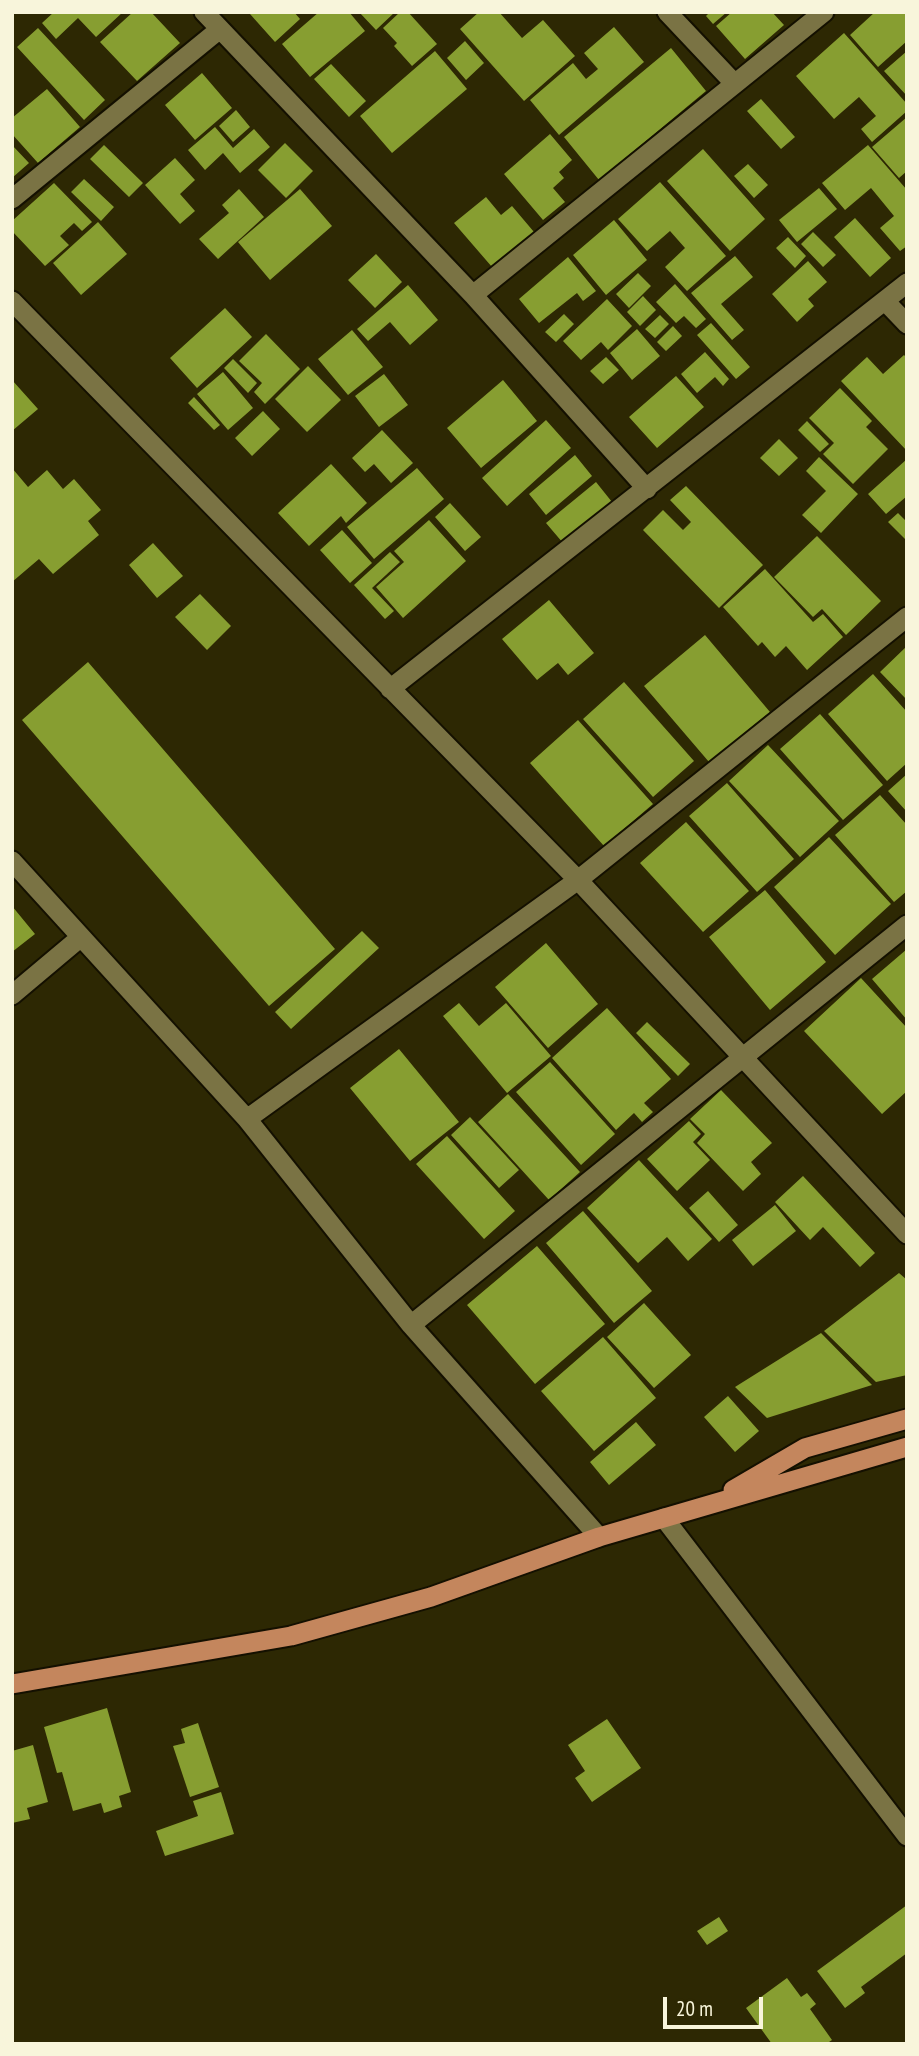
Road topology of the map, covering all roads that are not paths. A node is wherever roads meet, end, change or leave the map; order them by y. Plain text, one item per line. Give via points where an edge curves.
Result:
1 (204, 12) edge
2 (667, 12) edge
3 (824, 12) edge
4 (220, 29) junction
5 (734, 83) junction
6 (12, 199) edge
7 (907, 283) edge
8 (473, 295) junction
9 (885, 301) junction
10 (12, 302) edge
11 (907, 324) edge
12 (647, 489) junction
13 (907, 617) edge
14 (390, 689) junction
15 (12, 861) edge
16 (578, 880) junction
17 (907, 925) edge
18 (81, 937) junction
19 (12, 995) edge
20 (742, 1057) junction
21 (247, 1119) junction
22 (907, 1234) edge
23 (411, 1325) junction
24 (907, 1419) edge
25 (907, 1447) edge
26 (708, 1505) junction
27 (664, 1518) junction
28 (599, 1537) junction
29 (12, 1684) edge
30 (907, 1836) edge

1 - 4 street
2 - 5 street
3 - 5 street
4 - 6 street
4 - 8 street
5 - 8 street
7 - 9 street
8 - 12 street
9 - 11 street
9 - 12 street
10 - 14 street
12 - 14 street
13 - 16 street
14 - 16 street
15 - 18 street
16 - 20 street
16 - 21 street
17 - 20 street
18 - 19 street
18 - 21 street
20 - 22 street
20 - 23 street
21 - 23 street
23 - 28 street
24 - 26 main road via 805,1448
25 - 26 main road
26 - 27 main road
27 - 28 main road
27 - 30 street
28 - 29 main road via 432,1597 292,1636

